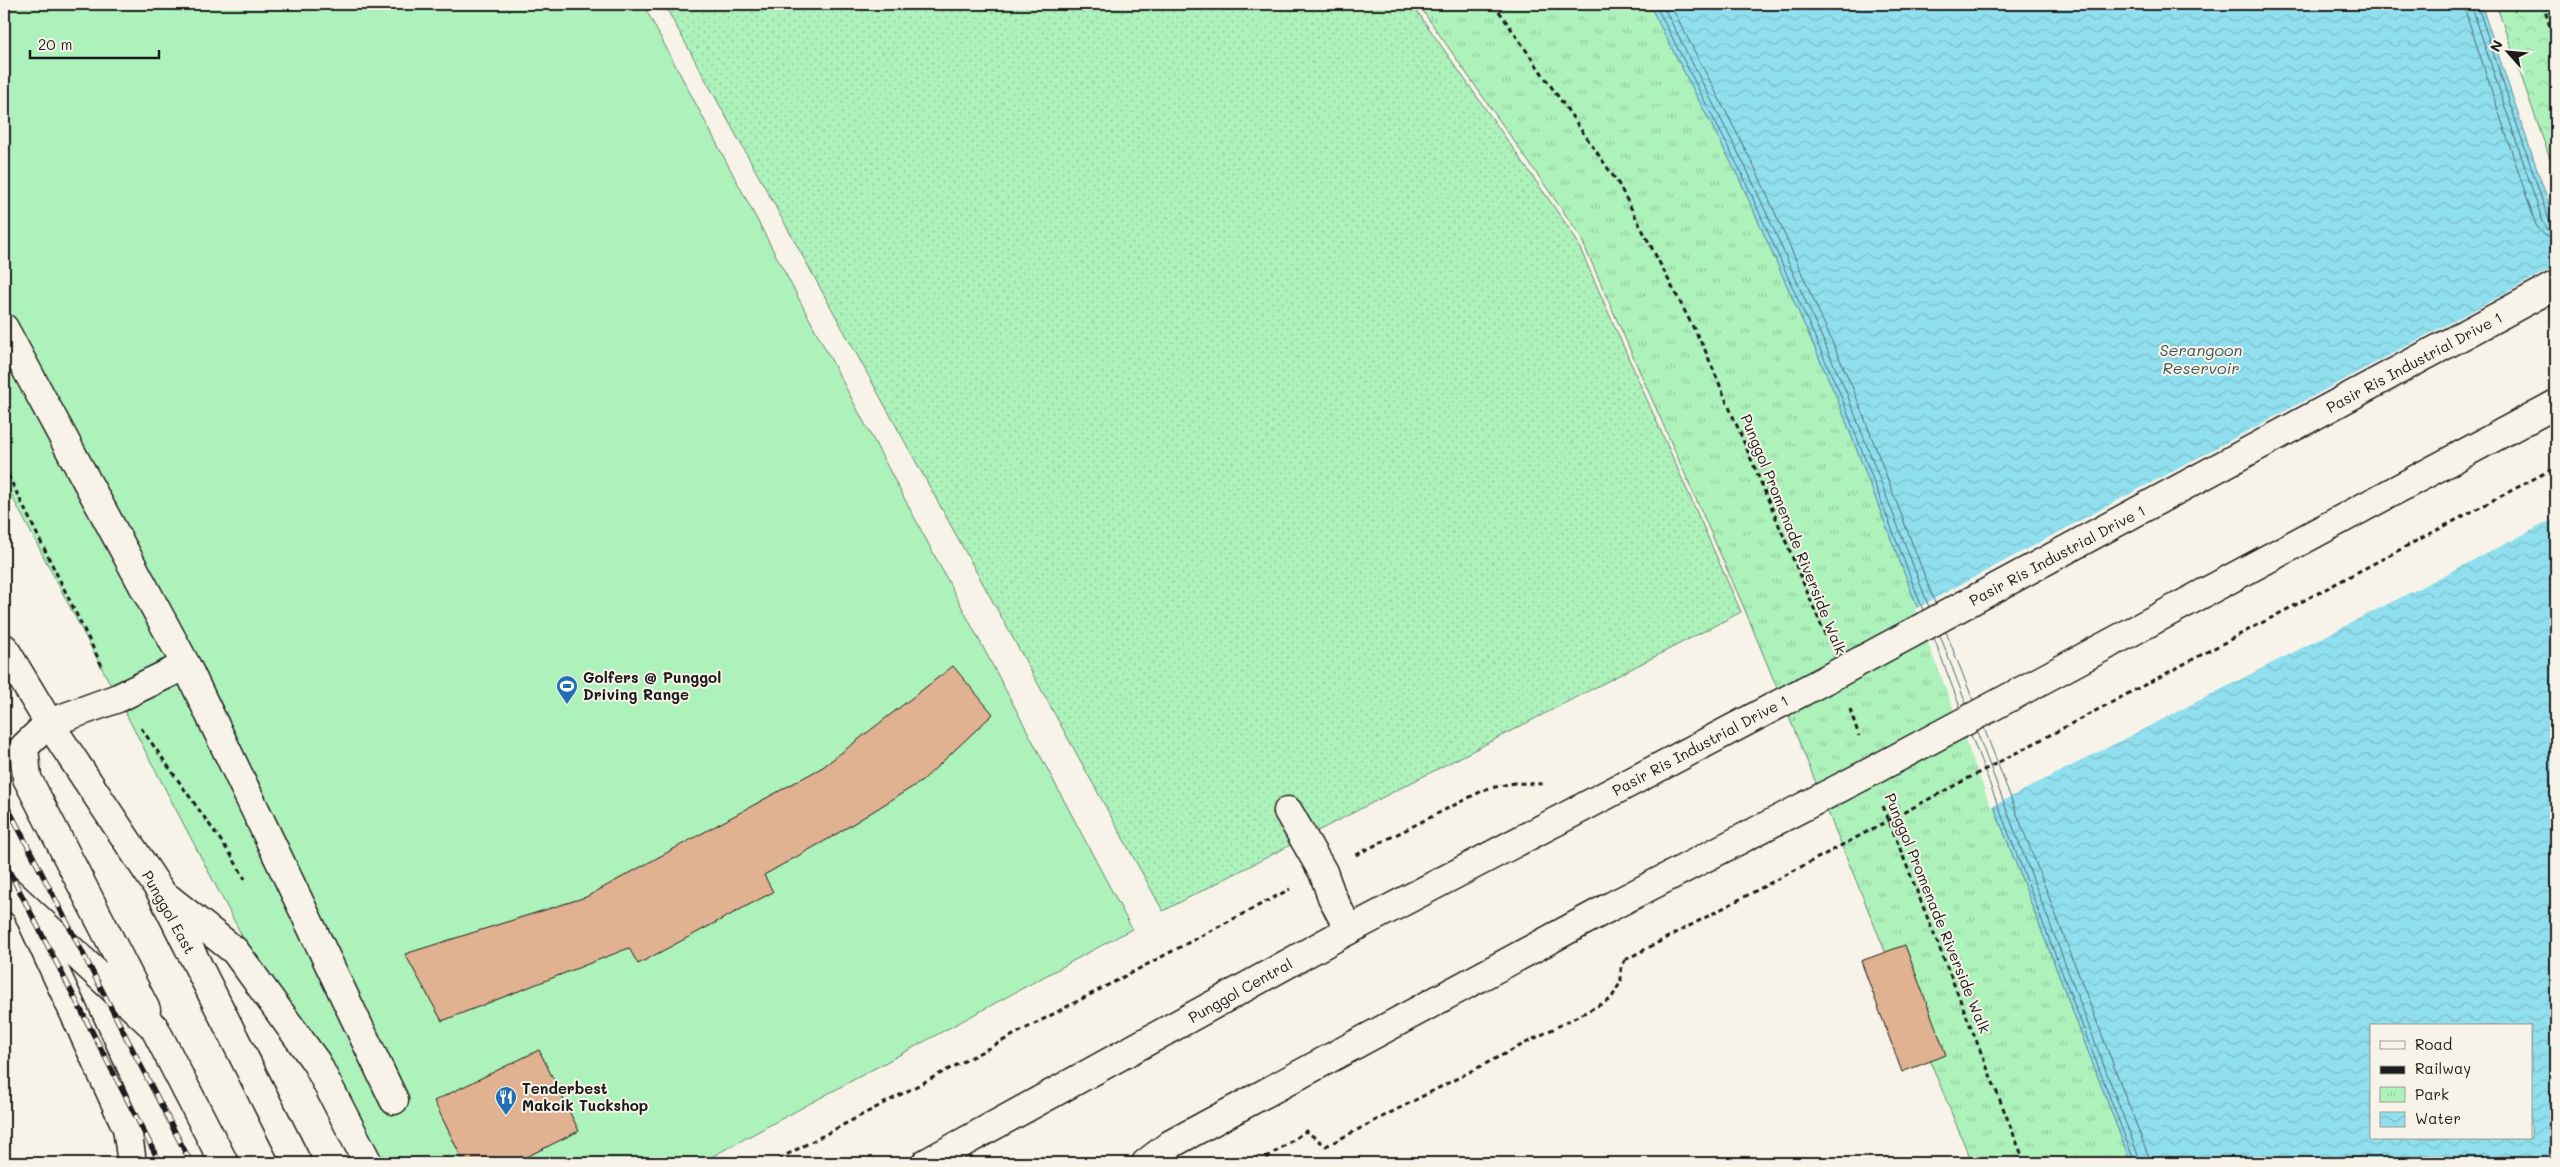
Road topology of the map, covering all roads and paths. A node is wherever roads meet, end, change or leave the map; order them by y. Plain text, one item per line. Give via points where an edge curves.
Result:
1 (1494, 4) edge
2 (2542, 4) edge
3 (2556, 46) edge
4 (2556, 285) edge
5 (4, 328) edge
6 (2556, 404) edge
7 (4, 467) edge
8 (2556, 467) edge
9 (1829, 646) dead end
10 (4, 648) edge
11 (186, 665) junction
12 (118, 698) junction
13 (1847, 700) dead end
14 (49, 724) junction
15 (1859, 738) dead end
16 (1545, 784) dead end
17 (1882, 804) dead end
18 (1288, 811) dead end
19 (1557, 821) joint
20 (1323, 872) junction
21 (246, 880) dead end
22 (161, 892) junction
23 (14, 896) edge
24 (1350, 930) junction
25 (154, 1027) junction
26 (394, 1100) dead end
27 (132, 1163) edge
28 (224, 1163) edge
29 (296, 1163) edge
30 (368, 1163) edge
31 (771, 1163) edge
32 (926, 1163) edge
33 (1146, 1163) edge
34 (1258, 1163) edge
35 (2025, 1163) edge

1 - 9 path, Punggol Promenade Riverside Walk via 1618,183 1705,350
2 - 3 path
4 - 19 main road, Pasir Ris Industrial Drive 1, bridge
5 - 11 main road
6 - 33 main road, bridge via 1871,771 1606,909 1171,1144
7 - 12 path
8 - 34 path, bridge via 1625,960 1621,967 1621,981 1611,999 1326,1146 1306,1131
10 - 14 main road, Punggol East
11 - 12 main road
11 - 26 main road
12 - 14 main road
12 - 21 path
13 - 15 path
14 - 22 main road, Punggol East
14 - 25 main road via 24,747 27,778
16 - 20 path via 1514,783 1486,790
17 - 35 path, Punggol Promenade Riverside Walk
18 - 20 main road
19 - 24 main road, Punggol Central
20 - 24 main road
20 - 31 path
22 - 29 main road, Punggol East
22 - 30 main road via 235,950 316,1062
23 - 25 main road
23 - 27 main road via 127,1128
24 - 32 main road, Punggol Central
25 - 28 main road

